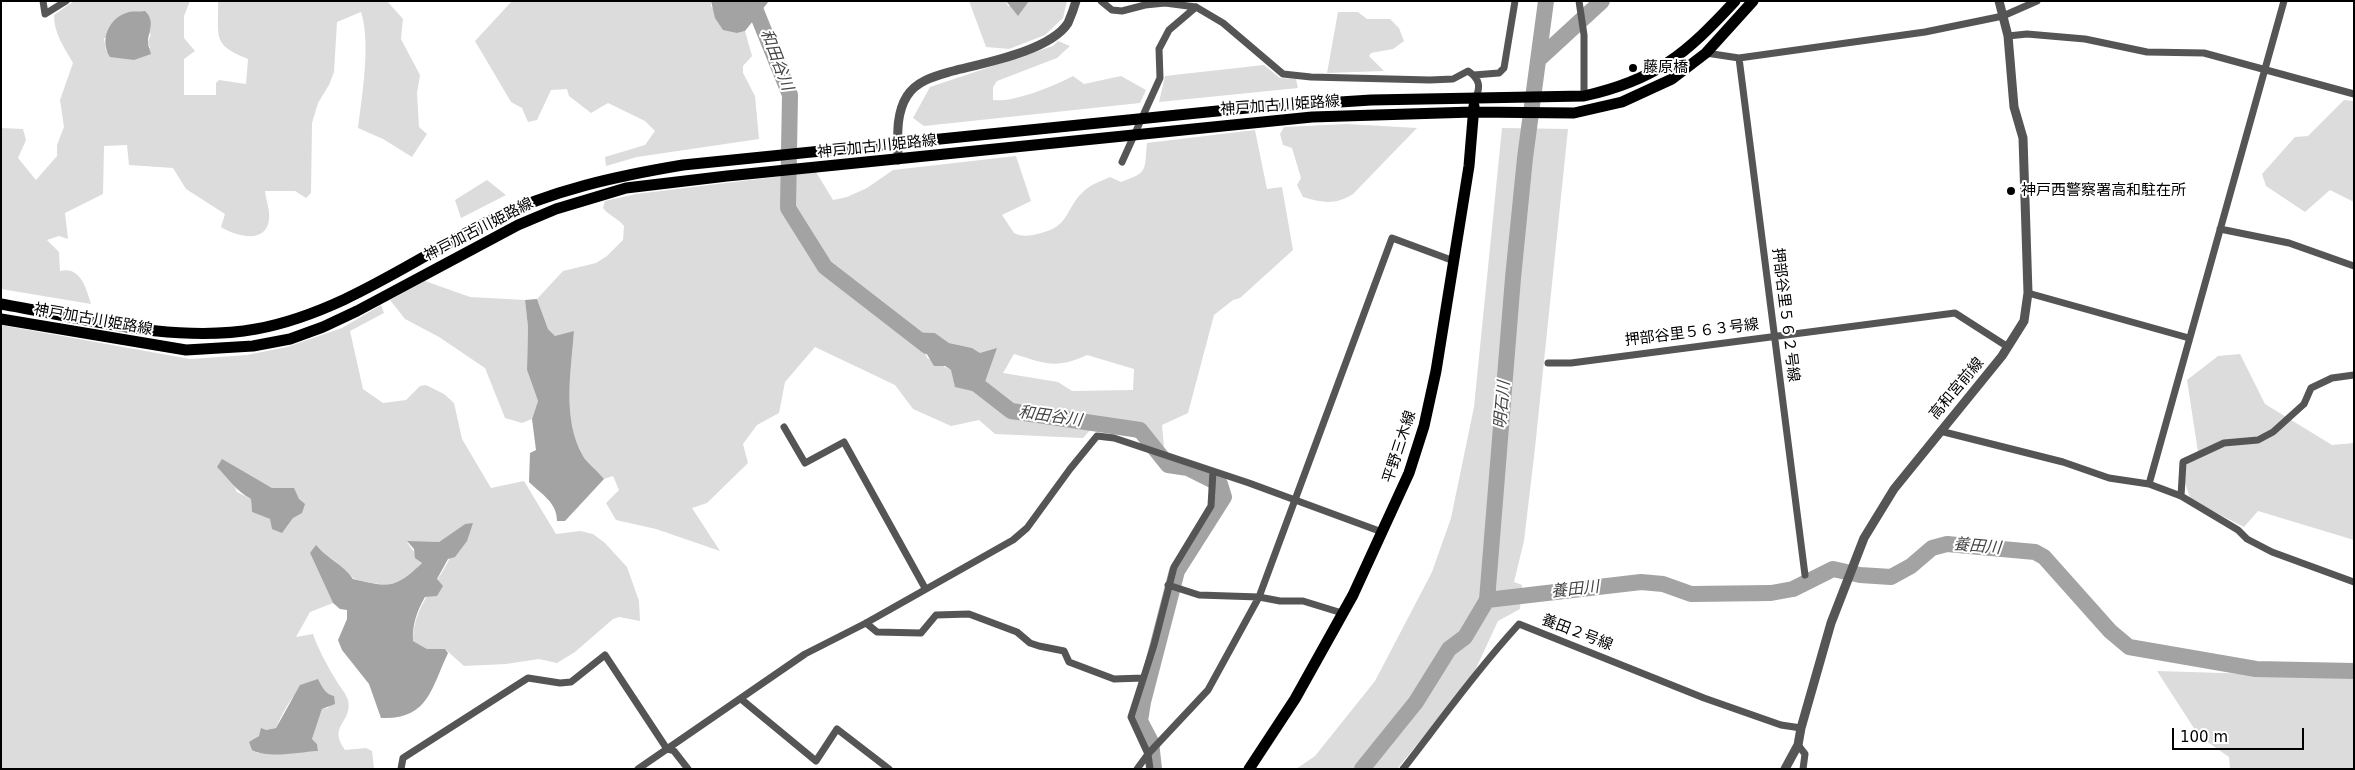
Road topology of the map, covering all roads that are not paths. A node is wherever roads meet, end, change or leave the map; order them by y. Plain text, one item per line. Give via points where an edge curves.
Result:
1 (43, 1) edge
2 (66, 1) edge
3 (1076, 1) edge
4 (1101, 1) edge
5 (1515, 1) edge
6 (1579, 1) edge
7 (1735, 1) edge
8 (1753, 1) edge
9 (1998, 1) edge
10 (2037, 1) edge
11 (2284, 1) edge
12 (1196, 6) junction
13 (2003, 16) junction
14 (2008, 36) junction
15 (1706, 53) junction
16 (1739, 58) junction
17 (2265, 68) junction
18 (1474, 75) junction
19 (2354, 94) edge
20 (1580, 97) junction
21 (1475, 99) junction
22 (1473, 112) junction
23 (898, 143) junction
24 (898, 160) junction
25 (1122, 162) dead end
26 (2220, 229) junction
27 (1454, 261) junction
28 (2354, 266) edge
29 (2028, 293) junction
30 (1, 304) edge
31 (1, 319) edge
32 (1775, 336) junction
33 (2189, 338) junction
34 (2008, 347) junction
35 (1548, 363) dead end
36 (2354, 375) edge
37 (784, 426) dead end
38 (1940, 431) junction
39 (1213, 471) junction
40 (2149, 484) junction
41 (2181, 496) junction
42 (1294, 500) junction
43 (1382, 532) junction
44 (1805, 575) dead end
45 (2354, 582) edge
46 (1168, 585) junction
47 (925, 588) junction
48 (1259, 597) junction
49 (1342, 613) junction
50 (866, 623) junction
51 (1143, 678) junction
52 (741, 699) junction
53 (1800, 728) junction
54 (1798, 745) junction
55 (667, 749) junction
56 (1148, 754) junction
57 (401, 769) edge
58 (638, 769) edge
59 (688, 769) edge
60 (889, 769) edge
61 (1137, 769) edge
62 (1150, 769) edge
63 (1249, 769) edge
64 (1403, 769) edge
65 (1785, 769) edge
66 (1803, 769) edge

1 - 2 street via 45,14
3 - 23 street, 神戸加古川姫路線 via 1067,24 1046,42 933,76 919,84 907,96 902,109
4 - 12 street, 神戸加古川姫路線 via 1112,10 1122,11 1165,3
5 - 18 street via 1504,68 1499,73
6 - 20 street via 1584,34
7 - 20 main road, 神戸加古川姫路線 via 1704,35 1665,67 1617,89
8 - 15 main road, 神戸加古川姫路線
9 - 13 street, 高和宮前線
10 - 13 street
11 - 17 street
12 - 18 street, 神戸加古川姫路線 via 1223,23 1283,74 1430,80 1453,79 1468,71
12 - 25 street via 1169,30 1159,48 1160,78
13 - 14 street, 高和宮前線
13 - 16 street via 1924,32
14 - 17 street via 2027,34 2085,39 2146,52 2204,53
14 - 29 street, 高和宮前線 via 2014,107 2023,138
15 - 16 street
15 - 22 main road, 神戸加古川姫路線 via 1672,79 1622,102 1574,113
16 - 32 street, 押部谷里５６２号線
17 - 19 street
17 - 26 street
18 - 21 street via 1479,90
20 - 21 main road, 神戸加古川姫路線
21 - 22 main road, 平野三木線
21 - 23 main road, 神戸加古川姫路線 via 1371,100 1246,108
22 - 24 main road, 神戸加古川姫路線 via 1302,118
22 - 27 main road, 平野三木線 via 1469,166
23 - 24 street
23 - 30 main road, 神戸加古川姫路線 via 683,165 580,185 492,220 346,299 314,313 255,329 224,333 166,333
24 - 31 main road, 神戸加古川姫路線 via 677,181 626,188 590,198 518,225 323,326 290,339 253,346 186,350
26 - 28 street via 2289,243
26 - 33 street
27 - 42 street via 1392,238
27 - 43 main road, 平野三木線 via 1424,426 1409,473
29 - 33 street
29 - 34 street, 高和宮前線 via 2024,321
32 - 34 street, 押部谷里５６３号線 via 1955,313
32 - 35 street, 押部谷里５６３号線 via 1571,363
32 - 44 street, 押部谷里５６２号線
33 - 40 street
34 - 38 street, 高和宮前線
36 - 41 street via 2332,378 2311,388 2304,404 2283,425 2258,440 2224,443 2183,462
37 - 47 street via 805,463 844,442
38 - 40 street via 2063,462 2109,478
38 - 53 street, 高和宮前線 via 1894,489 1864,538 1831,623
39 - 42 street
39 - 46 street via 1211,506 1174,567
39 - 47 street via 1114,438 1098,436 1027,528 1000,548
40 - 41 street
41 - 45 street via 2272,552
42 - 43 street
42 - 48 street
43 - 49 main road, 平野三木線
46 - 48 street via 1199,595
46 - 51 street
47 - 50 street
48 - 49 street via 1303,601
48 - 56 street via 1208,690
49 - 63 main road, 平野三木線 via 1294,699
50 - 51 street via 877,632 921,633 936,615 969,614 1017,632 1030,643 1064,650 1069,662 1114,679
50 - 52 street via 805,654
51 - 56 street via 1130,717
52 - 55 street
52 - 60 street via 816,761 837,730
53 - 54 street, 高和宮前線
53 - 64 street, 養田２号線 via 1781,725 1704,698 1519,624 1486,661
54 - 65 street, 高和宮前線
54 - 66 street via 1805,754
55 - 57 street via 605,655 571,682 528,678 403,758
55 - 58 street
55 - 59 street via 674,751
56 - 61 street
56 - 62 street

